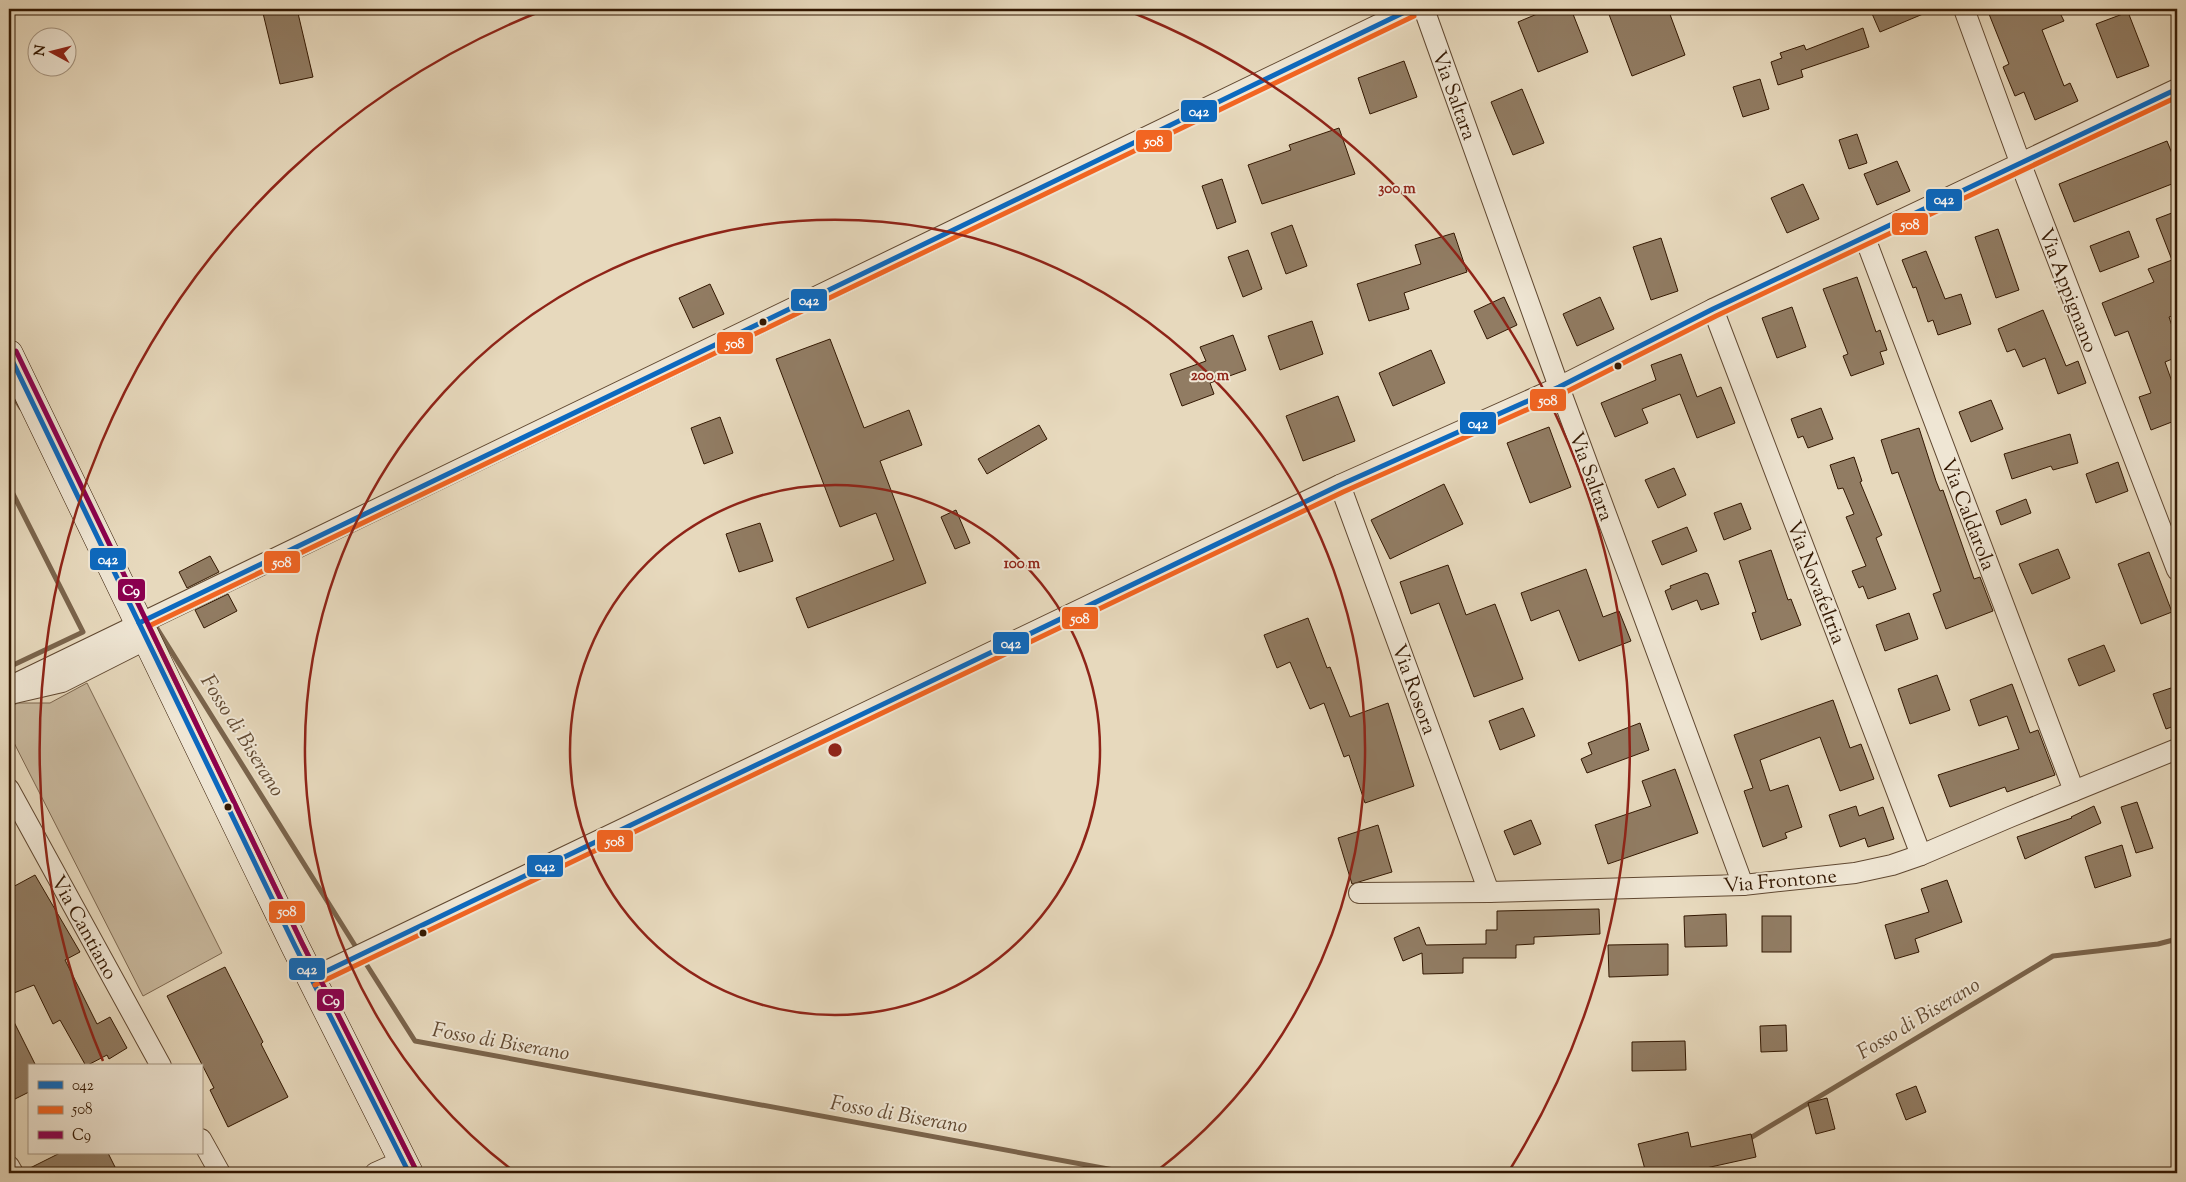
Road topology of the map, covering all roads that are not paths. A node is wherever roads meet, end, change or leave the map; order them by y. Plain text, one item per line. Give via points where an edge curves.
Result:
1 (1411, 9) edge
2 (1424, 9) edge
3 (1964, 9) edge
4 (2177, 89) edge
5 (2020, 162) junction
6 (1865, 238) junction
7 (1713, 309) junction
8 (9, 354) edge
9 (1559, 386) junction
10 (1340, 486) junction
11 (2177, 570) edge
12 (133, 636) junction
13 (90, 657) junction
14 (9, 687) edge
15 (9, 694) edge
16 (2177, 749) edge
17 (9, 789) edge
18 (2074, 791) junction
19 (1921, 855) junction
20 (1743, 885) junction
21 (1489, 892) junction
22 (1359, 893) dead end
23 (312, 978) junction
24 (160, 1064) edge
25 (202, 1140) edge
26 (9, 1166) edge
27 (405, 1167) edge
28 (13, 1173) edge
29 (220, 1173) edge
30 (375, 1173) edge

1 - 12 street
2 - 9 street, Via Saltara
3 - 5 street, Via Appignano
4 - 5 street
5 - 6 street
5 - 11 street, Via Appignano
6 - 7 street
6 - 18 street, Via Caldarola
7 - 9 street
7 - 19 street, Via Novafeltria
8 - 12 main road
9 - 10 street
9 - 20 street, Via Saltara
10 - 21 street, Via Rosora
10 - 23 street
12 - 13 street
12 - 23 main road
13 - 14 street
13 - 15 street via 50,686
16 - 18 street, Via Frontone
17 - 24 street, Via Cantiano
18 - 19 street, Via Frontone
19 - 20 street, Via Frontone via 1855,872
20 - 21 street, Via Frontone
21 - 22 street, Via Frontone
23 - 27 main road
25 - 29 street
26 - 28 street
27 - 30 street

